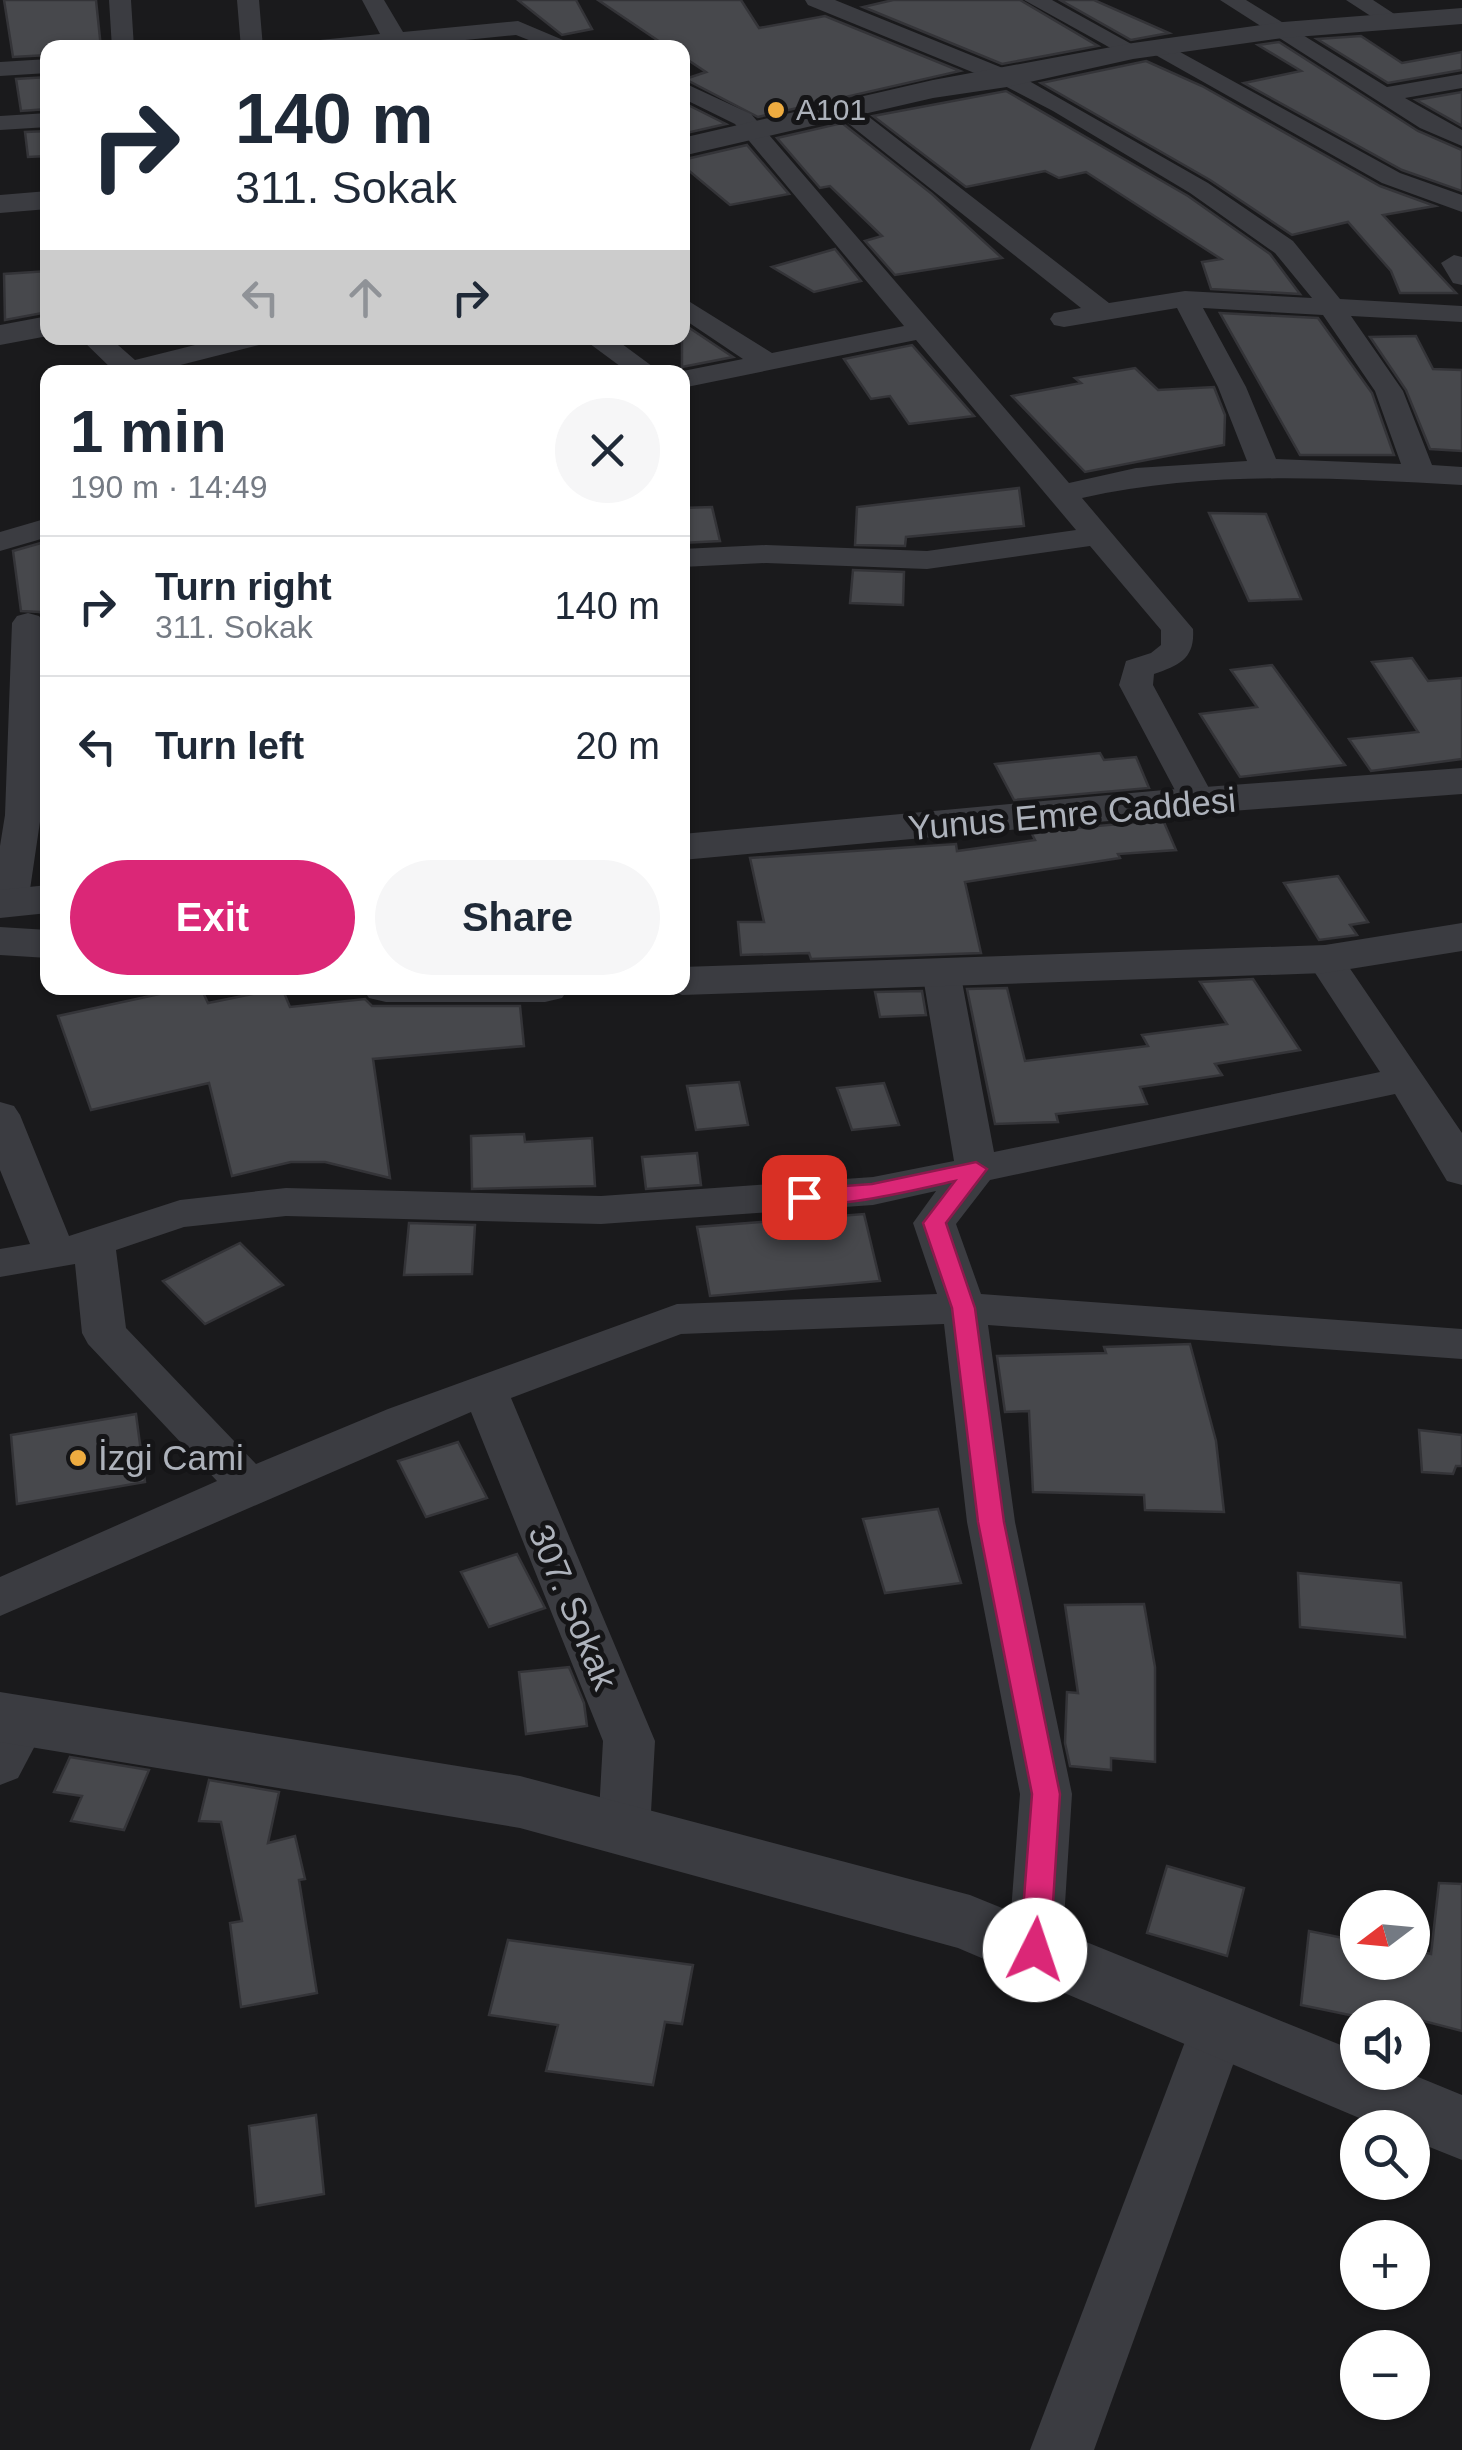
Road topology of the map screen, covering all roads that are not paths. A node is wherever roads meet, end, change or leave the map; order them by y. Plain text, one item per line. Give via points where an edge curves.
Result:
1 (120, 0) edge
2 (248, 0) edge
3 (373, 0) edge
4 (509, 0) edge
5 (816, 0) edge
6 (1035, 0) edge
7 (1231, 0) edge
8 (1357, 0) edge
9 (1462, 16) edge
10 (1391, 19) junction
11 (518, 28) junction
12 (1282, 30) junction
13 (123, 40) edge
14 (251, 40) edge
15 (399, 40) edge
16 (432, 40) edge
17 (550, 40) edge
18 (1146, 50) junction
19 (40, 66) edge
20 (0, 69) edge
21 (1006, 78) junction
22 (1462, 82) edge
23 (690, 93) edge
24 (1385, 95) junction
25 (843, 108) junction
26 (40, 120) edge
27 (0, 123) edge
28 (750, 129) junction
29 (1462, 138) edge
30 (690, 145) edge
31 (40, 201) edge
32 (0, 204) edge
33 (1462, 204) edge
34 (1185, 300) junction
35 (1331, 305) junction
36 (690, 310) edge
37 (1103, 312) junction
38 (1462, 314) edge
39 (1064, 319) dead end
40 (40, 328) edge
41 (924, 330) junction
42 (0, 335) edge
43 (102, 345) edge
44 (227, 345) edge
45 (606, 345) edge
46 (764, 361) junction
47 (123, 365) edge
48 (156, 365) edge
49 (636, 365) edge
50 (690, 378) edge
51 (1265, 469) junction
52 (1420, 474) junction
53 (1462, 476) edge
54 (1062, 494) junction
55 (40, 530) edge
56 (1097, 536) junction
57 (0, 542) edge
58 (690, 558) edge
59 (25, 624) edge
60 (1462, 781) edge
61 (1198, 801) junction
62 (690, 846) edge
63 (14, 912) edge
64 (40, 936) edge
65 (1462, 938) edge
66 (1325, 958) junction
67 (941, 972) junction
68 (690, 982) edge
69 (1406, 1079) junction
70 (0, 1115) edge
71 (976, 1169) junction
72 (1462, 1172) edge
73 (77, 1248) junction
74 (0, 1262) edge
75 (964, 1308) junction
76 (1462, 1344) edge
77 (485, 1390) junction
78 (250, 1488) junction
79 (0, 1598) edge
80 (8, 1734) edge
81 (624, 1830) junction
82 (1035, 1950) junction
83 (1219, 2026) junction
84 (1462, 2128) edge
85 (1062, 2450) edge

1 - 13 street
2 - 14 street
3 - 15 street
4 - 11 street
5 - 21 street
6 - 18 street
7 - 12 street
8 - 10 street
9 - 10 street
10 - 12 street
11 - 16 street
11 - 17 street
12 - 18 street
12 - 24 street
18 - 21 street
18 - 33 street via 1391,178
19 - 20 street
21 - 25 street
21 - 35 street via 1199,188 1284,247
22 - 24 street
23 - 28 street
24 - 29 street
25 - 28 street
25 - 37 street
26 - 27 street
28 - 30 street
28 - 41 street
31 - 32 street
34 - 35 street
34 - 37 street
34 - 51 street via 1232,387
35 - 38 street
35 - 52 street via 1390,391
36 - 46 street
37 - 39 street
40 - 42 street
41 - 46 street
41 - 54 street
43 - 47 street
44 - 48 street
45 - 49 street
46 - 50 street
51 - 52 street
51 - 54 street via 1136,477
52 - 53 street
54 - 56 street
55 - 57 street
56 - 58 street via 928,560
56 - 61 street via 1177,629 1178,648 1138,668 1136,684
59 - 63 street via 23,815
60 - 61 street, Yunus Emre Caddesi
61 - 62 street, Yunus Emre Caddesi
63 - 64 street
65 - 66 street
66 - 67 street
66 - 69 street
67 - 68 street
67 - 71 street
69 - 71 street
69 - 72 street
70 - 73 street via 44,1232
71 - 73 street via 872,1192 601,1210 286,1202 180,1214
71 - 75 street via 934,1223
73 - 74 street
73 - 78 street via 104,1333
75 - 76 street
75 - 77 street via 677,1319
75 - 82 street via 991,1522 1046,1794
77 - 78 street
77 - 81 street, 307. Sokak via 629,1741
78 - 79 street
80 - 81 street via 520,1802
81 - 82 street via 970,1923
82 - 83 street
83 - 84 street
83 - 85 street

